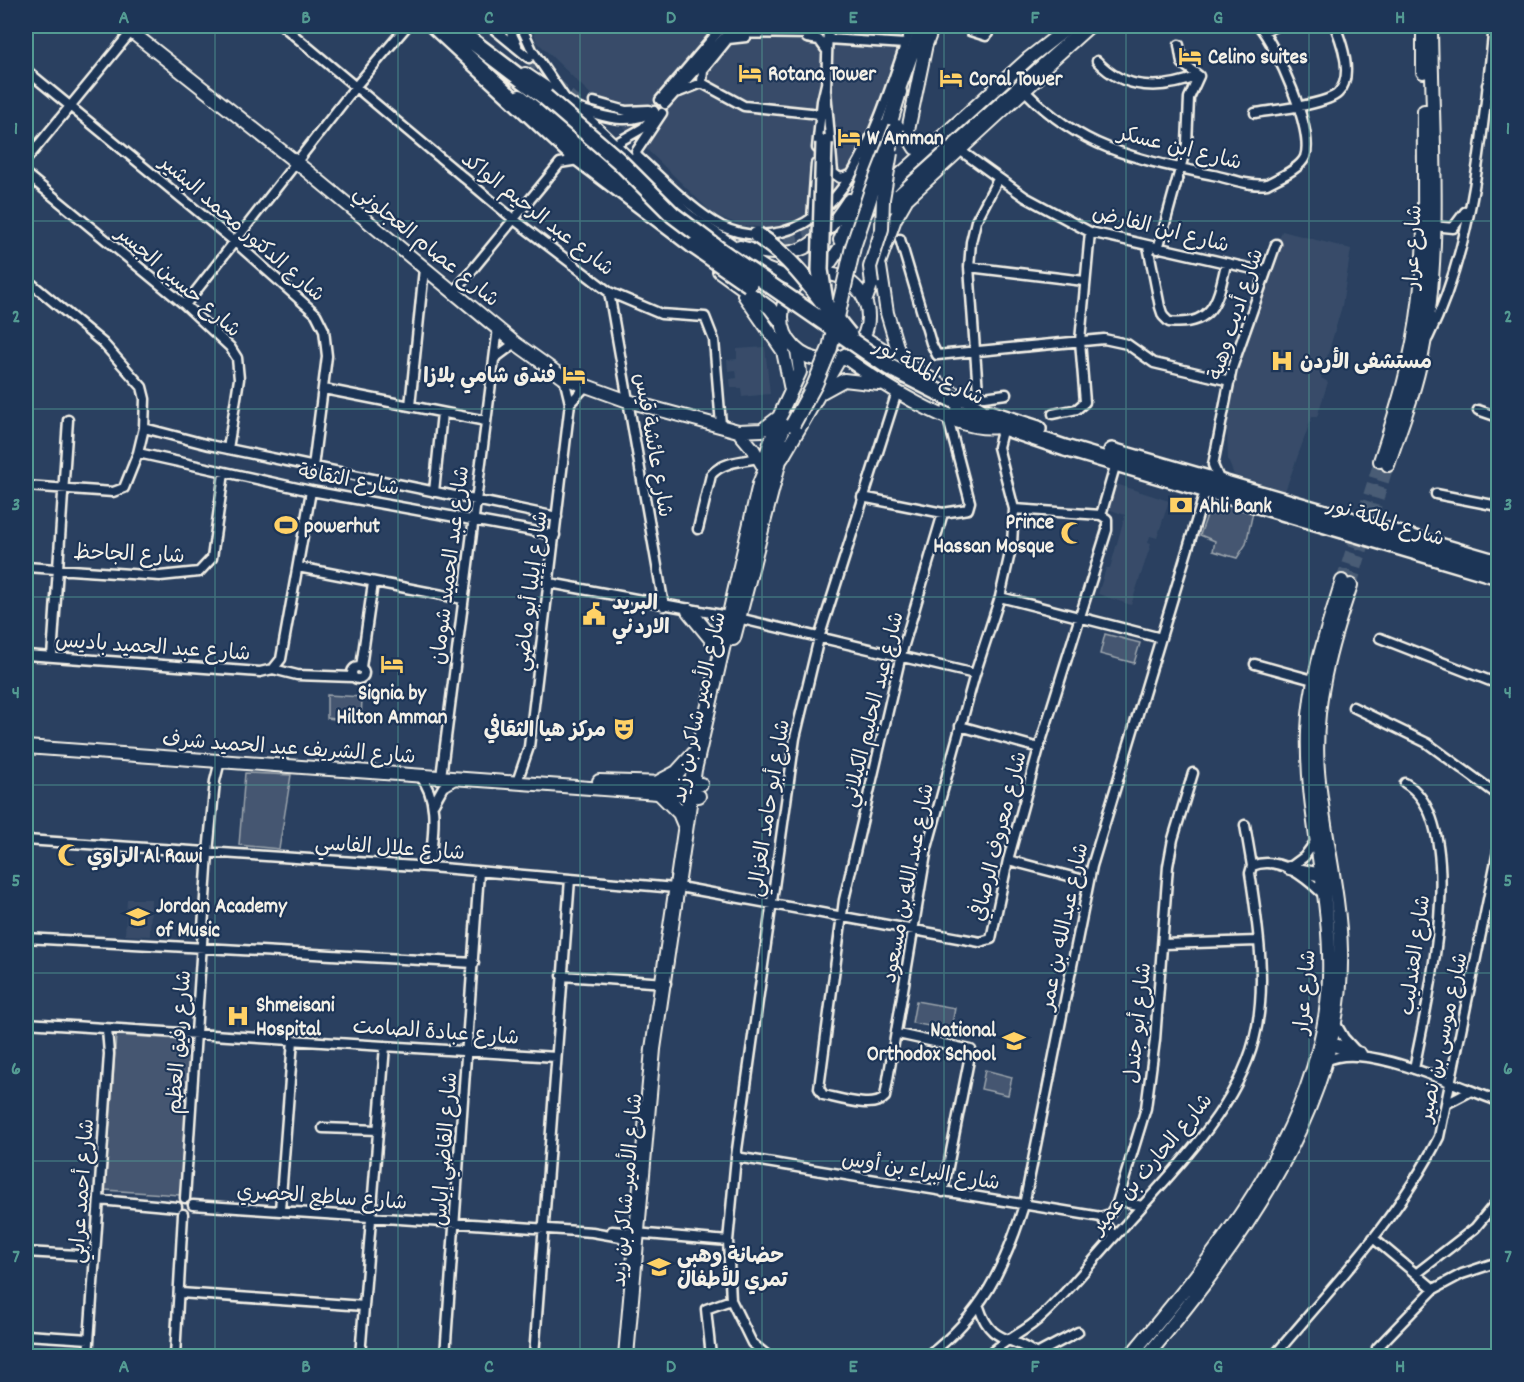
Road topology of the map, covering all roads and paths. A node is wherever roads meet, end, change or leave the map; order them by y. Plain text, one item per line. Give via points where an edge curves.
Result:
1 (283, 26) edge
2 (407, 26) edge
3 (434, 26) edge
4 (490, 26) edge
5 (508, 26) edge
6 (521, 26) edge
7 (723, 26) edge
8 (828, 26) edge
9 (912, 26) edge
10 (922, 26) edge
11 (933, 26) edge
12 (968, 26) edge
13 (993, 26) edge
14 (1276, 26) edge
15 (1335, 26) edge
16 (1423, 26) edge
17 (1431, 26) edge
18 (1494, 26) edge
19 (1078, 27) edge
20 (130, 28) edge
21 (733, 28) edge
22 (1262, 28) edge
23 (466, 34) edge
24 (828, 39) junction
25 (905, 44) junction
26 (926, 44) junction
27 (1179, 45) dead end
28 (827, 51) junction
29 (1097, 61) dead end
30 (478, 64) junction
31 (26, 70) edge
32 (1199, 76) junction
33 (702, 83) junction
34 (1488, 85) junction
35 (356, 86) junction
36 (1498, 87) edge
37 (826, 88) junction
38 (904, 92) junction
39 (1026, 92) junction
40 (672, 96) junction
41 (594, 102) dead end
42 (571, 105) junction
43 (1298, 105) junction
44 (69, 106) junction
45 (658, 108) junction
46 (1256, 113) dead end
47 (820, 114) junction
48 (897, 128) junction
49 (560, 143) junction
50 (824, 143) joint
51 (615, 144) junction
52 (927, 148) junction
53 (961, 151) junction
54 (26, 160) edge
55 (580, 160) junction
56 (297, 163) junction
57 (560, 163) junction
58 (917, 168) tunnel mouth
59 (1180, 168) junction
60 (618, 169) dead end
61 (26, 174) edge
62 (856, 178) junction
63 (998, 179) junction
64 (892, 184) junction
65 (1472, 195) junction
66 (901, 199) junction
67 (642, 204) junction
68 (512, 218) junction
69 (812, 219) junction
70 (1433, 226) junction
71 (1090, 232) junction
72 (757, 235) junction
73 (900, 239) dead end
74 (235, 242) junction
75 (1276, 244) dead end
76 (730, 245) junction
77 (1148, 246) junction
78 (1158, 249) junction
79 (834, 258) junction
80 (881, 258) junction
81 (1226, 264) junction
82 (969, 267) junction
83 (424, 269) junction
84 (766, 269) junction
85 (1266, 272) junction
86 (823, 273) junction
87 (26, 279) edge
88 (1084, 281) junction
89 (800, 282) junction
90 (872, 284) junction
91 (736, 285) junction
92 (454, 292) junction
93 (609, 292) junction
94 (750, 294) junction
95 (825, 302) junction
96 (865, 302) junction
97 (185, 305) junction
98 (782, 323) junction
99 (498, 328) junction
100 (1080, 341) junction
101 (515, 343) junction
102 (862, 343) junction
103 (1424, 345) junction
104 (796, 350) junction
105 (976, 353) junction
106 (841, 357) junction
107 (495, 358) junction
108 (898, 359) junction
109 (800, 372) junction
110 (564, 378) junction
111 (1230, 381) junction
112 (881, 383) junction
113 (586, 386) junction
114 (324, 389) junction
115 (822, 389) junction
116 (791, 390) junction
117 (897, 392) junction
118 (1006, 394) dead end
119 (628, 401) junction
120 (570, 403) junction
121 (410, 406) junction
122 (951, 408) junction
123 (1478, 410) dead end
124 (985, 412) junction
125 (442, 413) junction
126 (1053, 414) dead end
127 (1498, 417) edge
128 (68, 420) dead end
129 (786, 420) junction
130 (486, 421) junction
131 (721, 425) junction
132 (144, 428) junction
133 (738, 431) junction
134 (998, 434) junction
135 (228, 449) junction
136 (138, 453) junction
137 (761, 462) junction
138 (1116, 463) junction
139 (1213, 465) junction
140 (313, 467) junction
141 (224, 473) junction
142 (1189, 473) junction
143 (767, 481) junction
144 (26, 486) edge
145 (63, 488) junction
146 (1219, 488) junction
147 (311, 491) junction
148 (434, 492) junction
149 (1436, 494) dead end
150 (862, 497) junction
151 (475, 501) junction
152 (1498, 506) edge
153 (1014, 509) junction
154 (943, 513) junction
155 (1101, 515) junction
156 (557, 518) junction
157 (472, 521) junction
158 (698, 529) dead end
159 (555, 535) junction
160 (1498, 563) edge
161 (26, 567) edge
162 (298, 567) junction
163 (57, 569) junction
164 (1498, 576) edge
165 (374, 583) junction
166 (550, 583) junction
167 (1000, 597) junction
168 (463, 599) junction
169 (664, 606) junction
170 (689, 611) junction
171 (733, 617) junction
172 (1078, 617) junction
173 (819, 638) junction
174 (1161, 638) junction
175 (1380, 638) dead end
176 (721, 650) junction
177 (26, 655) edge
178 (901, 655) junction
179 (52, 657) junction
180 (1255, 664) dead end
181 (273, 669) junction
182 (975, 674) junction
183 (1313, 680) junction
184 (1498, 684) edge
185 (1353, 707) dead end
186 (960, 726) junction
187 (26, 747) edge
188 (1039, 748) junction
189 (698, 750) junction
190 (207, 760) junction
191 (220, 761) junction
192 (1193, 773) dead end
193 (420, 776) junction
194 (441, 777) junction
195 (458, 778) junction
196 (215, 781) junction
197 (518, 782) junction
198 (1405, 783) dead end
199 (660, 787) junction
200 (695, 790) junction
201 (1498, 795) edge
202 (434, 803) junction
203 (685, 825) junction
204 (1245, 825) dead end
205 (26, 840) edge
206 (1315, 842) junction
207 (1498, 851) edge
208 (208, 853) junction
209 (1008, 860) junction
210 (1252, 866) junction
211 (430, 867) junction
212 (1289, 868) junction
213 (479, 872) junction
214 (1320, 873) junction
215 (570, 879) junction
216 (1332, 879) junction
217 (1088, 881) junction
218 (680, 888) junction
219 (1323, 894) junction
220 (772, 903) junction
221 (841, 916) junction
222 (913, 930) junction
223 (26, 938) edge
224 (1258, 940) junction
225 (1163, 944) junction
226 (202, 946) junction
227 (474, 963) junction
228 (562, 975) junction
229 (666, 983) junction
230 (26, 1023) edge
231 (1336, 1024) junction
232 (107, 1029) junction
233 (197, 1034) junction
234 (897, 1034) junction
235 (1320, 1038) junction
236 (293, 1040) junction
237 (1332, 1045) junction
238 (385, 1046) junction
239 (469, 1051) junction
240 (1360, 1054) junction
241 (556, 1057) junction
242 (1326, 1061) junction
243 (1414, 1070) junction
244 (1452, 1083) junction
245 (1470, 1091) junction
246 (1498, 1101) edge
247 (1448, 1103) junction
248 (323, 1128) dead end
249 (378, 1130) junction
250 (736, 1157) junction
251 (943, 1192) junction
252 (1120, 1196) junction
253 (185, 1198) junction
254 (99, 1200) junction
255 (1498, 1200) edge
256 (193, 1205) junction
257 (1024, 1205) junction
258 (1142, 1206) junction
259 (180, 1210) junction
260 (280, 1210) junction
261 (371, 1217) junction
262 (1101, 1217) junction
263 (456, 1225) junction
264 (543, 1229) junction
265 (592, 1232) junction
266 (638, 1234) junction
267 (1114, 1237) junction
268 (1373, 1238) junction
269 (728, 1241) junction
270 (633, 1249) junction
271 (26, 1252) edge
272 (94, 1256) junction
273 (1498, 1262) edge
274 (1416, 1274) junction
275 (1434, 1289) junction
276 (180, 1293) junction
277 (731, 1300) junction
278 (364, 1306) junction
279 (979, 1307) junction
280 (1078, 1332) dead end
281 (26, 1335) edge
282 (90, 1339) junction
283 (1008, 1342) junction
284 (752, 1343) junction
285 (1377, 1348) dead end
286 (1498, 1354) edge
287 (1034, 1355) edge
288 (88, 1356) edge
289 (175, 1356) edge
290 (360, 1356) edge
291 (445, 1356) edge
292 (534, 1356) edge
293 (626, 1356) edge
294 (635, 1356) edge
295 (711, 1356) edge
296 (754, 1356) edge
297 (768, 1356) edge
298 (928, 1356) edge
299 (988, 1356) edge
300 (1130, 1356) edge
301 (1147, 1356) edge
302 (1274, 1356) edge
303 (1492, 1356) edge

1 - 35 street, شارع عبد الرحيم الواكد
2 - 35 street
3 - 30 highway, شارع الملكة نور
4 - 5 street via 529,58 517,46
6 - 42 street via 532,50
7 - 45 street
8 - 21 street via 813,34
8 - 24 street
9 - 25 street
10 - 38 main road
11 - 26 main road
12 - 13 street via 970,31 984,36
14 - 22 street
15 - 43 street via 1345,55 1341,88 1333,97
16 - 103 main road, شارع عرار via 1421,288 1384,463 1411,396
17 - 70 main road, شارع عرار
18 - 34 street
19 - 39 main road
19 - 52 main road via 1029,58
19 - 58 main road
19 - 66 main road
20 - 44 street
20 - 56 main road, شارع عصام العجلوني
21 - 40 street
22 - 43 street
23 - 42 main road
23 - 60 main road
23 - 102 highway, شارع الملكة نور, bridge via 618,160 673,215 772,288
24 - 25 street
24 - 28 street
25 - 62 street
26 - 38 main road
26 - 52 main road via 907,135 915,148
27 - 32 street via 1182,63
28 - 33 street via 812,38 732,37 703,70
28 - 37 street
29 - 32 street via 1117,80 1143,84 1179,84
30 - 49 highway, شارع الملكة نور
30 - 67 main road
31 - 44 street, شارع الدكتور محمد البشير
32 - 59 street via 1189,98 1187,144
33 - 40 street
33 - 47 street via 744,106
34 - 36 street
34 - 65 street
35 - 56 street
35 - 68 street, شارع عبد الرحيم الواكد
37 - 47 street
37 - 50 street
37 - 62 street via 833,173 840,178
38 - 48 main road, شارع الأمير شاكر بن زيد
38 - 62 main road
38 - 129 main road, شارع الأمير شاكر بن زيد, bridge via 855,217 818,359
39 - 53 main road
39 - 59 street, شارع ابن عسكر via 1043,110 1082,137 1139,159
40 - 45 street
41 - 45 street via 626,111
42 - 45 street via 619,119 640,118
42 - 51 main road
43 - 46 street
43 - 59 street, شارع ابن عسكر via 1306,148 1301,162 1275,180 1261,185
44 - 54 street
44 - 74 street, شارع الدكتور محمد البشير
45 - 51 street via 643,128
45 - 72 street via 637,156 713,220 729,229
47 - 69 street
48 - 90 main road, bridge via 885,186 882,229 870,267
48 - 129 main road, شارع الأمير شاكر بن زيد, bridge via 857,237 828,354
49 - 55 highway, شارع الملكة نور
49 - 57 street
50 - 95 highway, bridge via 820,270
51 - 76 main road via 688,216
52 - 64 main road
53 - 63 street, شارع ابن الفارض
53 - 66 main road
55 - 57 street
55 - 67 highway, شارع الملكة نور
56 - 74 street
56 - 83 main road, شارع عصام العجلوني
57 - 68 street
59 - 78 street
61 - 97 street, شارع حسين الجسر
62 - 69 street
62 - 76 main road via 827,231 806,248 774,255
62 - 79 main road
63 - 71 street, شارع ابن الفارض
63 - 82 street via 974,228
64 - 66 main road via 886,197 889,205 898,205
64 - 79 main road via 861,217
65 - 70 street via 1455,226
65 - 103 street via 1455,264
66 - 80 main road
67 - 91 main road
67 - 122 highway, شارع الملكة نور, bridge via 694,246 864,363
68 - 92 street
68 - 93 street, شارع عبد الرحيم الواكد
69 - 72 street via 789,230
70 - 103 main road, شارع عرار
71 - 77 street, شارع ابن الفارض
71 - 88 street
72 - 95 highway, bridge via 785,255
73 - 105 street via 933,351 944,356
74 - 97 street
74 - 114 street, شارع الدكتور محمد البشير via 297,294 320,320 326,338
75 - 85 street, شارع أديب وهبة
76 - 84 main road
77 - 78 street, شارع ابن الفارض
77 - 81 street via 1160,307 1169,322 1209,313 1219,296
78 - 81 street, شارع ابن الفارض
79 - 86 main road
80 - 90 main road
80 - 108 main road via 883,298
81 - 85 street, شارع ابن الفارض
82 - 88 street
82 - 105 street
83 - 92 main road, شارع عصام العجلوني
83 - 121 street
84 - 89 main road
84 - 94 main road via 772,289 761,296
85 - 111 street, شارع أديب وهبة
86 - 89 main road
86 - 96 main road via 849,281
87 - 132 street via 103,343 134,376 145,399
88 - 100 street
89 - 98 main road via 783,304
90 - 96 main road
91 - 94 main road
91 - 116 main road via 779,343 789,368
92 - 99 main road, شارع عصام العجلوني
93 - 119 street, شارع عائشة قيس
93 - 131 street, شارع عبد الرحيم الواكد via 661,314 706,318 714,340
94 - 98 main road via 770,308
95 - 102 highway, bridge
96 - 102 main road via 868,319
97 - 135 street, شارع حسين الجسر via 223,339 237,358 239,379
98 - 104 main road
99 - 101 main road, شارع عصام العجلوني
99 - 107 street, شارع عبد الحميد شومان
100 - 105 street
100 - 111 street via 1104,339 1127,344 1154,363
100 - 126 street via 1084,402 1077,410
101 - 107 street
101 - 110 main road, شارع عصام العجلوني
102 - 106 main road
102 - 108 main road
102 - 122 highway, شارع الملكة نور, bridge
104 - 106 main road via 817,360
104 - 109 main road
105 - 118 street via 979,394
106 - 112 main road
106 - 115 main road
107 - 130 street, شارع عبد الحميد شومان
108 - 112 main road via 884,354 875,358 873,366
108 - 124 main road
109 - 115 main road via 811,365 821,368 826,376
109 - 116 main road
110 - 113 main road, شارع عصام العجلوني
110 - 120 street, شارع إيليا أبو ماضي
111 - 139 street, شارع أديب وهبة
112 - 115 main road via 844,380
112 - 117 main road
113 - 119 main road, شارع عصام العجلوني
113 - 120 street
114 - 121 street
114 - 140 street, شارع الدكتور محمد البشير
115 - 143 main road
116 - 129 main road
117 - 122 main road
117 - 150 street, شارع أبو حامد الغزالي
119 - 131 main road, شارع عصام العجلوني
119 - 169 street, شارع عائشة قيس
120 - 156 street, شارع إيليا أبو ماضي
121 - 125 street
122 - 124 highway, شارع الملكة نور
122 - 134 highway, شارع الملكة نور
122 - 154 street via 970,506 963,511
123 - 127 street
124 - 142 highway, شارع الملكة نور
125 - 130 street
125 - 148 street
128 - 145 street
129 - 133 main road, شارع عصام العجلوني via 762,430
129 - 137 main road
129 - 143 main road, شارع الأمير شاكر بن زيد via 783,446
130 - 151 street, شارع عبد الحميد شومان
131 - 133 main road, شارع عصام العجلوني
132 - 135 street, شارع الثقافة
132 - 136 street
133 - 137 main road
134 - 138 highway, شارع الملكة نور via 1020,434
134 - 153 street, شارع عبد الله بن مسعود via 999,456
135 - 140 street, شارع الثقافة
136 - 141 street, شارع الثقافة
136 - 145 street via 128,485 120,491
137 - 143 main road
137 - 158 street via 726,464 716,469 711,475
138 - 146 highway, شارع الملكة نور
138 - 155 street
139 - 142 street
139 - 146 street
140 - 148 street, شارع الثقافة
141 - 147 street, شارع الثقافة
141 - 163 street, شارع الجاحظ via 212,558 199,572 160,576
142 - 146 highway, شارع الملكة نور
143 - 171 main road, شارع الأمير شاكر بن زيد
144 - 145 street
145 - 163 street
146 - 160 highway, شارع الملكة نور
146 - 164 highway, شارع الملكة نور
146 - 174 street, شارع عبدالله بن عمر via 1204,495
147 - 157 street, شارع الثقافة
147 - 162 street, شارع عبد الحميد باديس
148 - 151 street, شارع الثقافة
149 - 152 street
150 - 154 street
150 - 173 street, شارع أبو حامد الغزالي
151 - 156 street, شارع الثقافة
151 - 157 street, شارع عبد الحميد شومان
153 - 155 street
153 - 167 street, شارع عبد الله بن مسعود
154 - 178 street, شارع عبد الحليم الكيلاني
155 - 172 street, شارع معروف الرصافي via 1107,519 1107,531
156 - 159 street, شارع إيليا أبو ماضي
157 - 159 street, شارع الثقافة
157 - 168 street, شارع عبد الحميد شومان
159 - 166 street, شارع إيليا أبو ماضي
161 - 163 street, شارع الجاحظ
162 - 165 street
162 - 181 street, شارع عبد الحميد باديس via 281,659
163 - 179 street
165 - 168 street
165 - 181 street via 361,667 352,670 353,677 297,675
166 - 169 street
166 - 197 street, شارع إيليا أبو ماضي via 529,747
167 - 172 street
167 - 182 street, شارع عبد الله بن مسعود
168 - 194 street, شارع عبد الحميد شومان
169 - 170 street
170 - 171 street
170 - 176 main road
171 - 173 street
171 - 176 main road, شارع الأمير شاكر بن زيد
171 - 200 main road, شارع الأمير شاكر بن زيد
172 - 174 street
172 - 188 street, شارع معروف الرصافي
173 - 178 street
173 - 220 street, شارع أبو حامد الغزالي via 795,738
174 - 217 street, شارع عبدالله بن عمر
175 - 184 street
176 - 189 main road, شارع الأمير شاكر بن زيد
177 - 179 street, شارع عبد الحميد باديس
178 - 182 street
178 - 221 street, شارع عبد الحليم الكيلاني
179 - 181 street, شارع عبد الحميد باديس via 260,672
180 - 183 street
182 - 186 street, شارع عبد الله بن مسعود
183 - 206 main road, شارع عرار via 1308,747
183 - 216 main road, شارع عرار via 1346,583 1318,724 1318,770
185 - 201 street via 1427,743
186 - 188 street
186 - 222 street, شارع عبد الله بن مسعود via 927,848
187 - 190 main road, شارع الشريف عبد الحميد شرف
188 - 209 street, شارع معروف الرصافي
189 - 199 main road
189 - 200 main road, شارع الأمير شاكر بن زيد
190 - 191 main road, شارع الشريف عبد الحميد شرف
190 - 196 street, شارع رفيق العظم
191 - 193 main road, شارع الشريف عبد الحميد شرف
191 - 196 street, شارع رفيق العظم
192 - 225 street via 1168,866
193 - 194 main road, شارع الشريف عبد الحميد شرف
193 - 202 street
194 - 195 main road, شارع الشريف عبد الحميد شرف
195 - 197 main road, شارع الشريف عبد الحميد شرف
195 - 202 street via 443,787
196 - 208 street, شارع رفيق العظم
197 - 199 main road, شارع الشريف عبد الحميد شرف
198 - 243 street, شارع العندليب via 1418,793 1426,809 1434,833 1442,889
199 - 200 main road, شارع الشريف عبد الحميد شرف
199 - 203 main road
200 - 203 main road, شارع الأمير شاكر بن زيد
200 - 218 main road, شارع الأمير شاكر بن زيد
202 - 211 street
203 - 218 main road, شارع الأمير شاكر بن زيد
204 - 210 street, شارع الحارث بن عمير
205 - 208 street, شارع علال الفاسي
206 - 212 street
206 - 214 main road, شارع عرار
207 - 244 street, شارع موسى بن نصير
208 - 211 street, شارع علال الفاسي
208 - 226 street, شارع رفيق العظم
209 - 217 street
209 - 222 street, شارع معروف الرصافي via 991,939 980,942
210 - 212 street
210 - 224 street, شارع الحارث بن عمير
211 - 213 street, شارع علال الفاسي
212 - 214 main road
212 - 219 street
213 - 215 street, شارع علال الفاسي
213 - 227 street, شارع القاضي إياس
214 - 216 main road
214 - 219 main road, شارع عرار
215 - 218 street, شارع علال الفاسي
215 - 228 street
216 - 231 main road, شارع عرار via 1341,945
217 - 257 street, شارع عبدالله بن عمر
218 - 220 street, شارع معروف الرصافي
218 - 229 main road, شارع الأمير شاكر بن زيد
219 - 235 main road, شارع عرار via 1328,916 1329,979
220 - 221 street, شارع معروف الرصافي
220 - 250 street, شارع أبو حامد الغزالي
221 - 222 street, شارع معروف الرصافي
221 - 234 street, شارع عبد الله بن مسعود via 819,1091 849,1100 882,1101
222 - 234 street, شارع عبد الله بن مسعود
223 - 226 street
224 - 225 street, شارع أبو جندل
224 - 258 street, شارع الحارث بن عمير via 1258,1018 1246,1065 1205,1131
225 - 252 street, شارع أبو جندل via 1146,1108
226 - 227 street
226 - 233 street, شارع رفيق العظم
227 - 239 street, شارع القاضي إياس
228 - 229 street
228 - 241 street
229 - 266 main road, شارع الأمير شاكر بن زيد via 653,1049
230 - 232 street, شارع عبادة الصامت
231 - 237 main road, شارع عرار
231 - 240 street via 1348,1044
232 - 233 street, شارع عبادة الصامت
232 - 254 street, شارع أحمد عرابي
233 - 236 street, شارع عبادة الصامت
233 - 253 street, شارع رفيق العظم
234 - 251 street via 971,1050
235 - 237 main road
235 - 300 main road, شارع عرار via 1290,1124 1249,1200 1201,1270
236 - 238 street, شارع عبادة الصامت
236 - 260 street
237 - 240 main road
237 - 242 main road, شارع عرار
238 - 239 street, شارع عبادة الصامت
238 - 249 street
239 - 241 street, شارع عبادة الصامت
239 - 263 street, شارع القاضي إياس
240 - 242 street via 1339,1055
240 - 243 street
241 - 264 street
242 - 301 main road, شارع عرار via 1298,1133 1266,1192
243 - 244 street
244 - 245 street
244 - 247 street, شارع موسى بن نصير
245 - 246 street
245 - 247 street
247 - 268 street, شارع موسى بن نصير via 1440,1137 1426,1164
248 - 249 street
249 - 261 street
250 - 251 street, شارع البراء بن أوس
250 - 269 street, شارع أبو حامد الغزالي
251 - 257 street, شارع البراء بن أوس
252 - 258 street via 1128,1203
252 - 262 street, شارع أبو جندل via 1114,1210
253 - 256 street
253 - 259 street via 180,1200
254 - 259 street
254 - 272 street, شارع أحمد عرابي
255 - 274 street via 1475,1228
256 - 259 street via 190,1212
256 - 260 street, شارع ساطع الحصري
257 - 262 street, شارع البراء بن أوس
257 - 279 street, شارع عبدالله بن عمر via 1004,1260
258 - 267 street, شارع الحارث بن عمير
259 - 276 street
260 - 261 street, شارع ساطع الحصري
261 - 263 street, شارع ساطع الحصري
261 - 278 street
262 - 267 street
263 - 264 street, شارع ساطع الحصري
263 - 291 street, شارع القاضي إياس
264 - 265 street, شارع ساطع الحصري
264 - 292 street
265 - 266 street, شارع ساطع الحصري
265 - 270 street, شارع ساطع الحصري via 625,1239
266 - 269 street, شارع ساطع الحصري
266 - 270 main road, شارع الأمير شاكر بن زيد
266 - 294 main road, شارع الأمير شاكر بن زيد
267 - 283 street, شارع الحارث بن عمير via 1056,1303 1024,1333
268 - 274 street
268 - 302 street, شارع موسى بن نصير
269 - 277 street
270 - 293 main road, شارع الأمير شاكر بن زيد
271 - 272 street
272 - 282 street, شارع أحمد عرابي
273 - 275 street
274 - 275 street
275 - 285 street
276 - 278 street
276 - 289 street
277 - 284 street
277 - 295 street via 706,1309
278 - 290 street
279 - 283 street via 990,1330
279 - 298 street, شارع عبدالله بن عمر
280 - 287 street
281 - 282 street
282 - 288 street, شارع أحمد عرابي
283 - 287 street
283 - 299 street, شارع الحارث بن عمير
284 - 296 street
284 - 297 street
286 - 303 street

